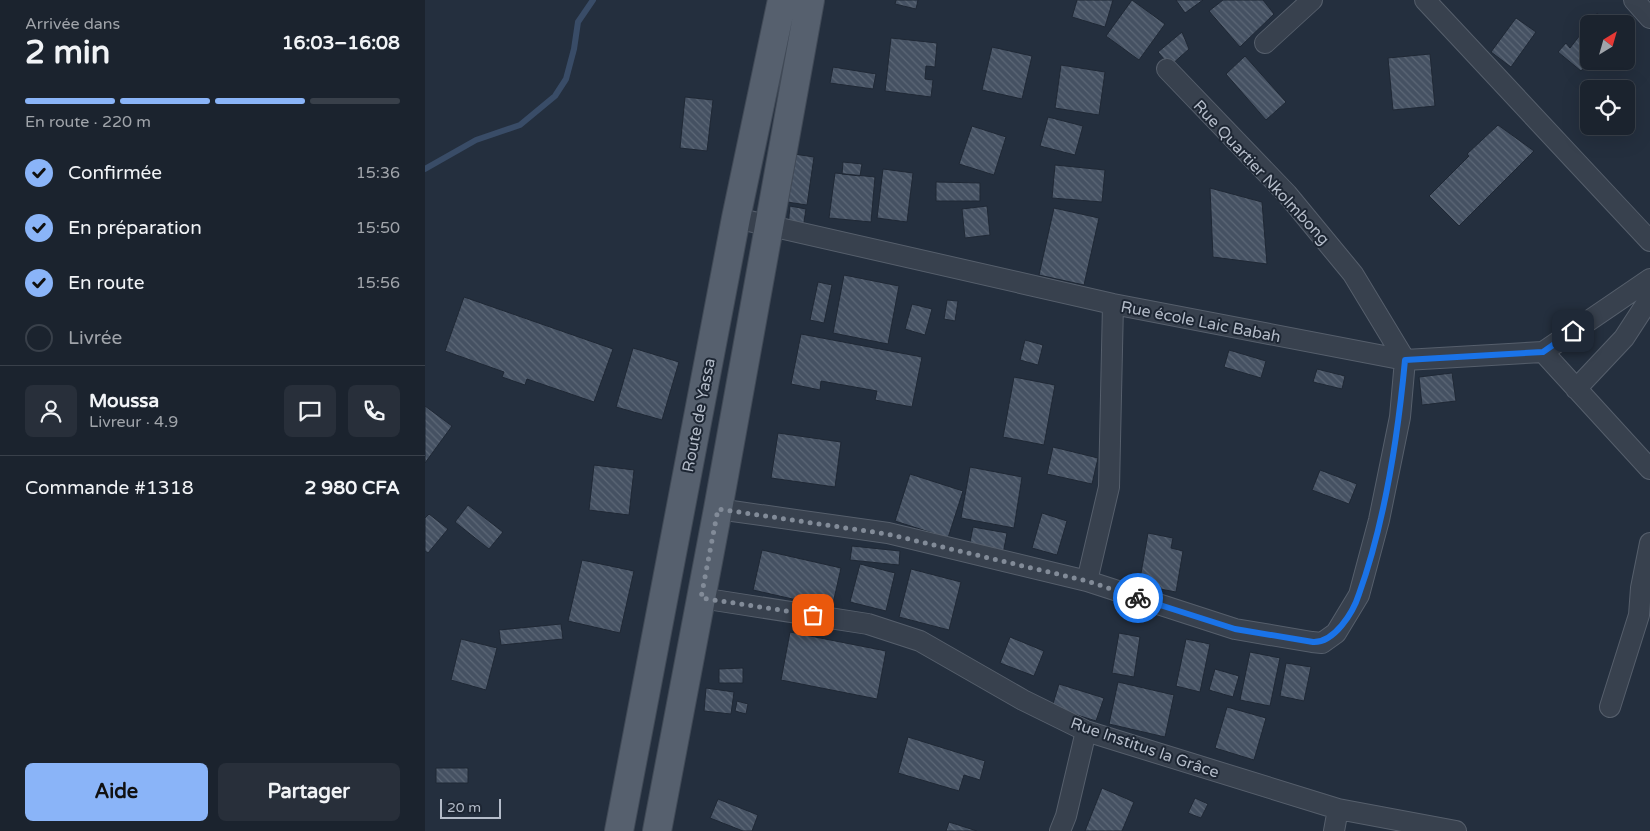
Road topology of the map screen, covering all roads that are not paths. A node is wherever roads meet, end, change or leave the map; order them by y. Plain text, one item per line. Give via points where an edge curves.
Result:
1 (782, 0) edge
2 (809, 0) edge
3 (1312, 0) edge
4 (1425, 0) edge
5 (1265, 43) dead end
6 (1167, 69) dead end
7 (736, 218) junction
8 (767, 225) junction
9 (1650, 241) edge
10 (1650, 278) edge
11 (1650, 298) edge
12 (1113, 304) junction
13 (1543, 352) junction
14 (1405, 360) junction
15 (1576, 389) junction
16 (1650, 469) edge
17 (718, 509) junction
18 (1650, 543) edge
19 (1087, 581) junction
20 (701, 598) junction
21 (1610, 707) dead end
22 (1086, 731) junction
23 (1338, 809) junction
24 (1451, 830) edge
25 (619, 831) edge
26 (657, 831) edge
27 (1060, 831) edge
28 (1334, 831) edge

1 - 7 main road, Route de Yassa
2 - 8 main road
3 - 5 street
4 - 9 street
6 - 14 street, Rue Quartier Nkolmbong via 1287,194 1353,274
7 - 8 street, Rue école Laic Babah
7 - 25 main road, Route de Yassa
8 - 12 street, Rue école Laic Babah
8 - 17 main road
10 - 13 street
11 - 15 street via 1625,338
12 - 14 street, Rue école Laic Babah
12 - 19 street via 1109,487
13 - 14 street, Rue école Laic Babah
13 - 15 street
14 - 19 street via 1400,417 1379,520 1359,596 1330,638 1313,642 1235,629
15 - 16 street
17 - 19 street via 887,534
17 - 20 main road
18 - 21 street via 1639,614
20 - 22 street, Rue Institus la Grâce via 868,624 920,640 1023,700
20 - 26 main road
22 - 23 street, Rue Institus la Grâce
22 - 27 street
23 - 24 street, Rue Institus la Grâce
23 - 28 street

